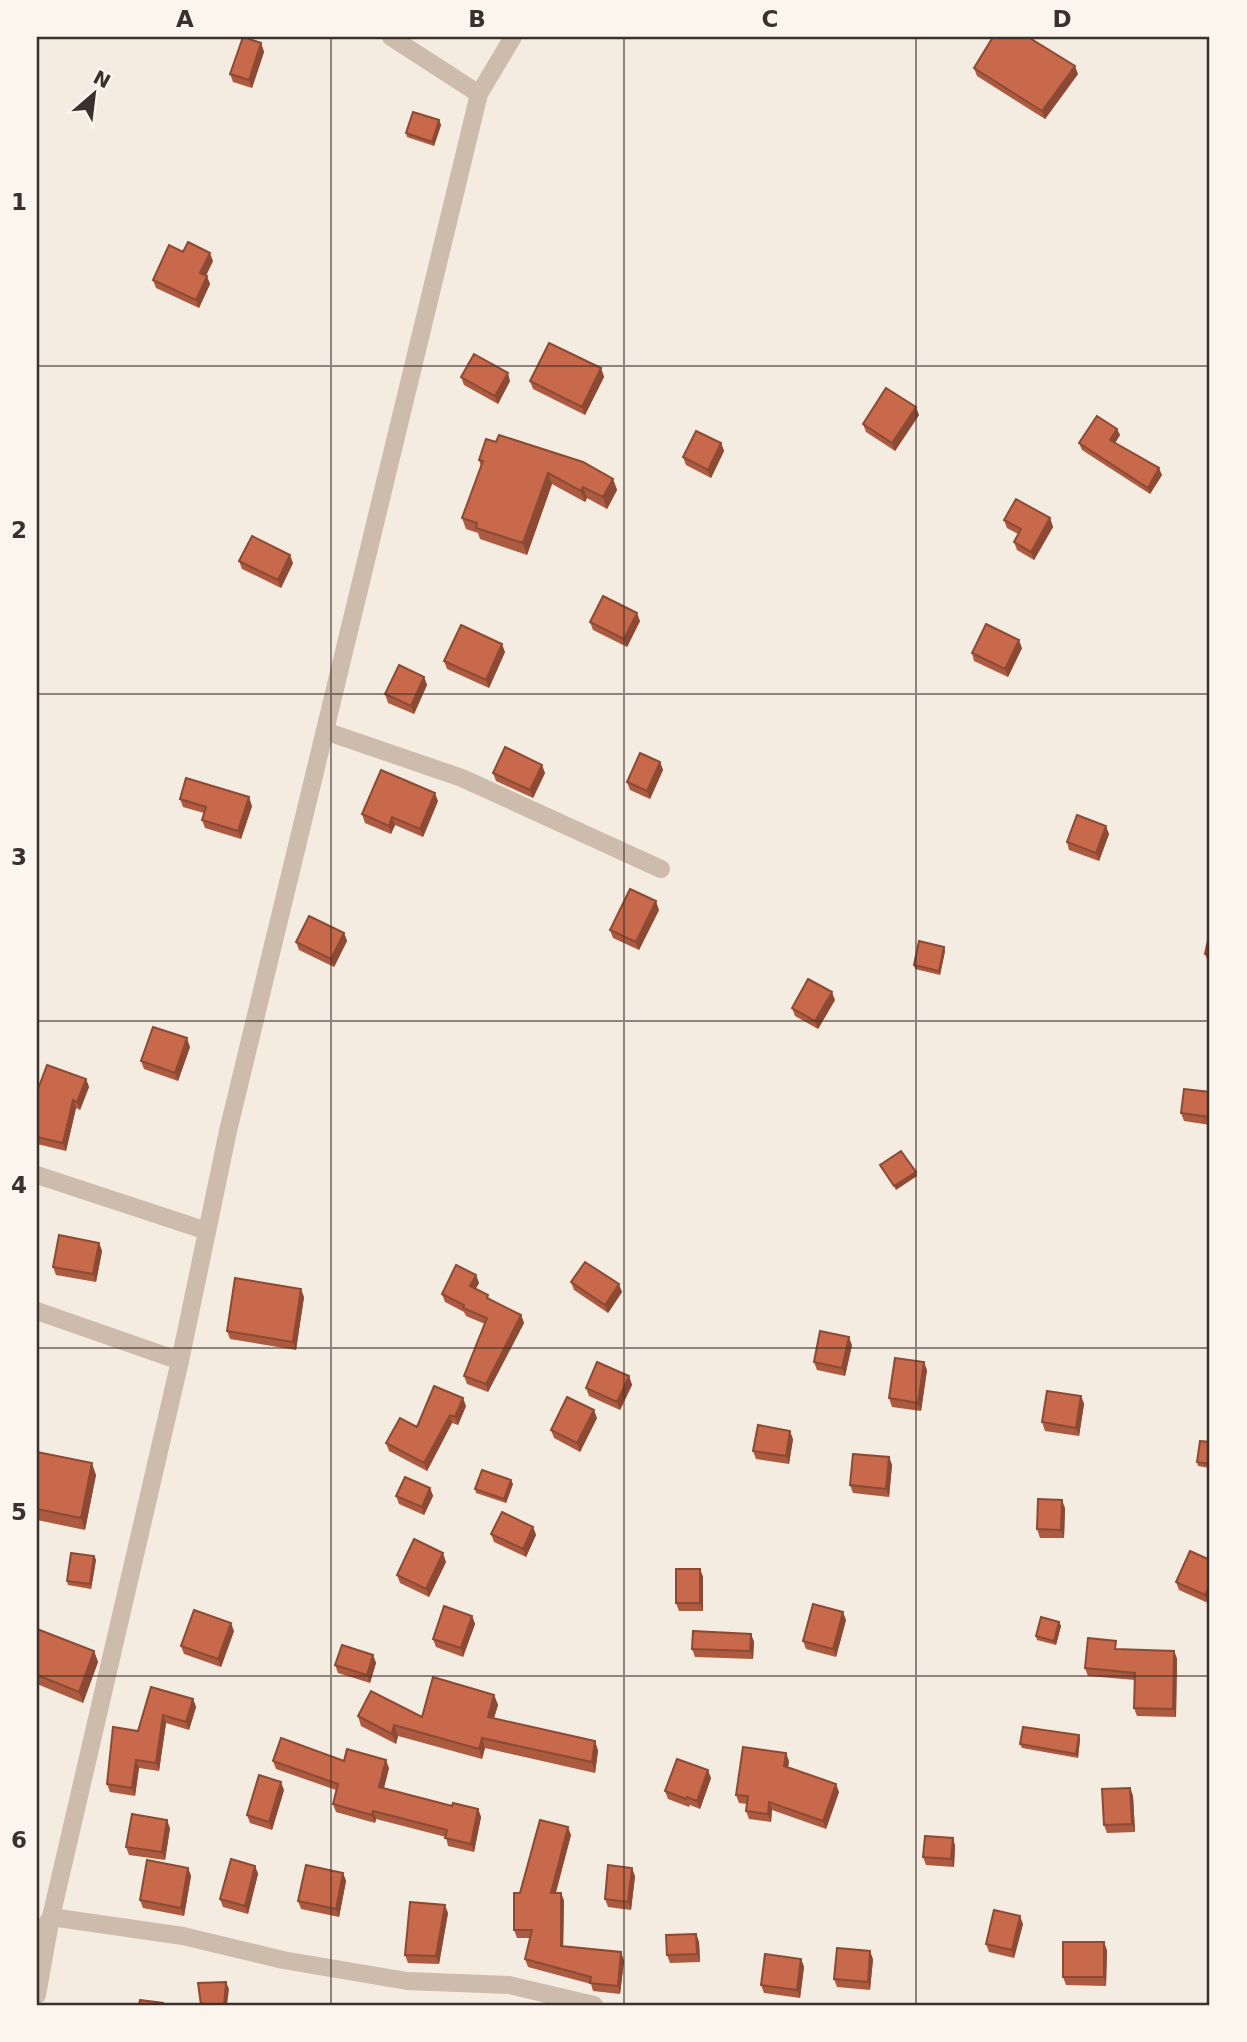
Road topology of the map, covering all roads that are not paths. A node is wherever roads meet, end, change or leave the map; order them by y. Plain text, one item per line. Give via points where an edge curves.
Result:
1 (391, 37) edge
2 (513, 37) edge
3 (479, 94) junction
4 (325, 731) junction
5 (661, 869) dead end
6 (37, 1175) edge
7 (207, 1231) junction
8 (37, 1311) edge
9 (180, 1361) junction
10 (51, 1917) junction
11 (37, 1939) edge
12 (37, 1995) edge
13 (594, 2005) edge

1 - 3 street
2 - 3 street
3 - 4 street
4 - 5 street via 462,778
4 - 7 street
6 - 7 street
7 - 9 street
8 - 9 street
9 - 10 street
10 - 11 street
10 - 12 street
10 - 13 street via 183,1936 283,1960 407,1981 509,1985

